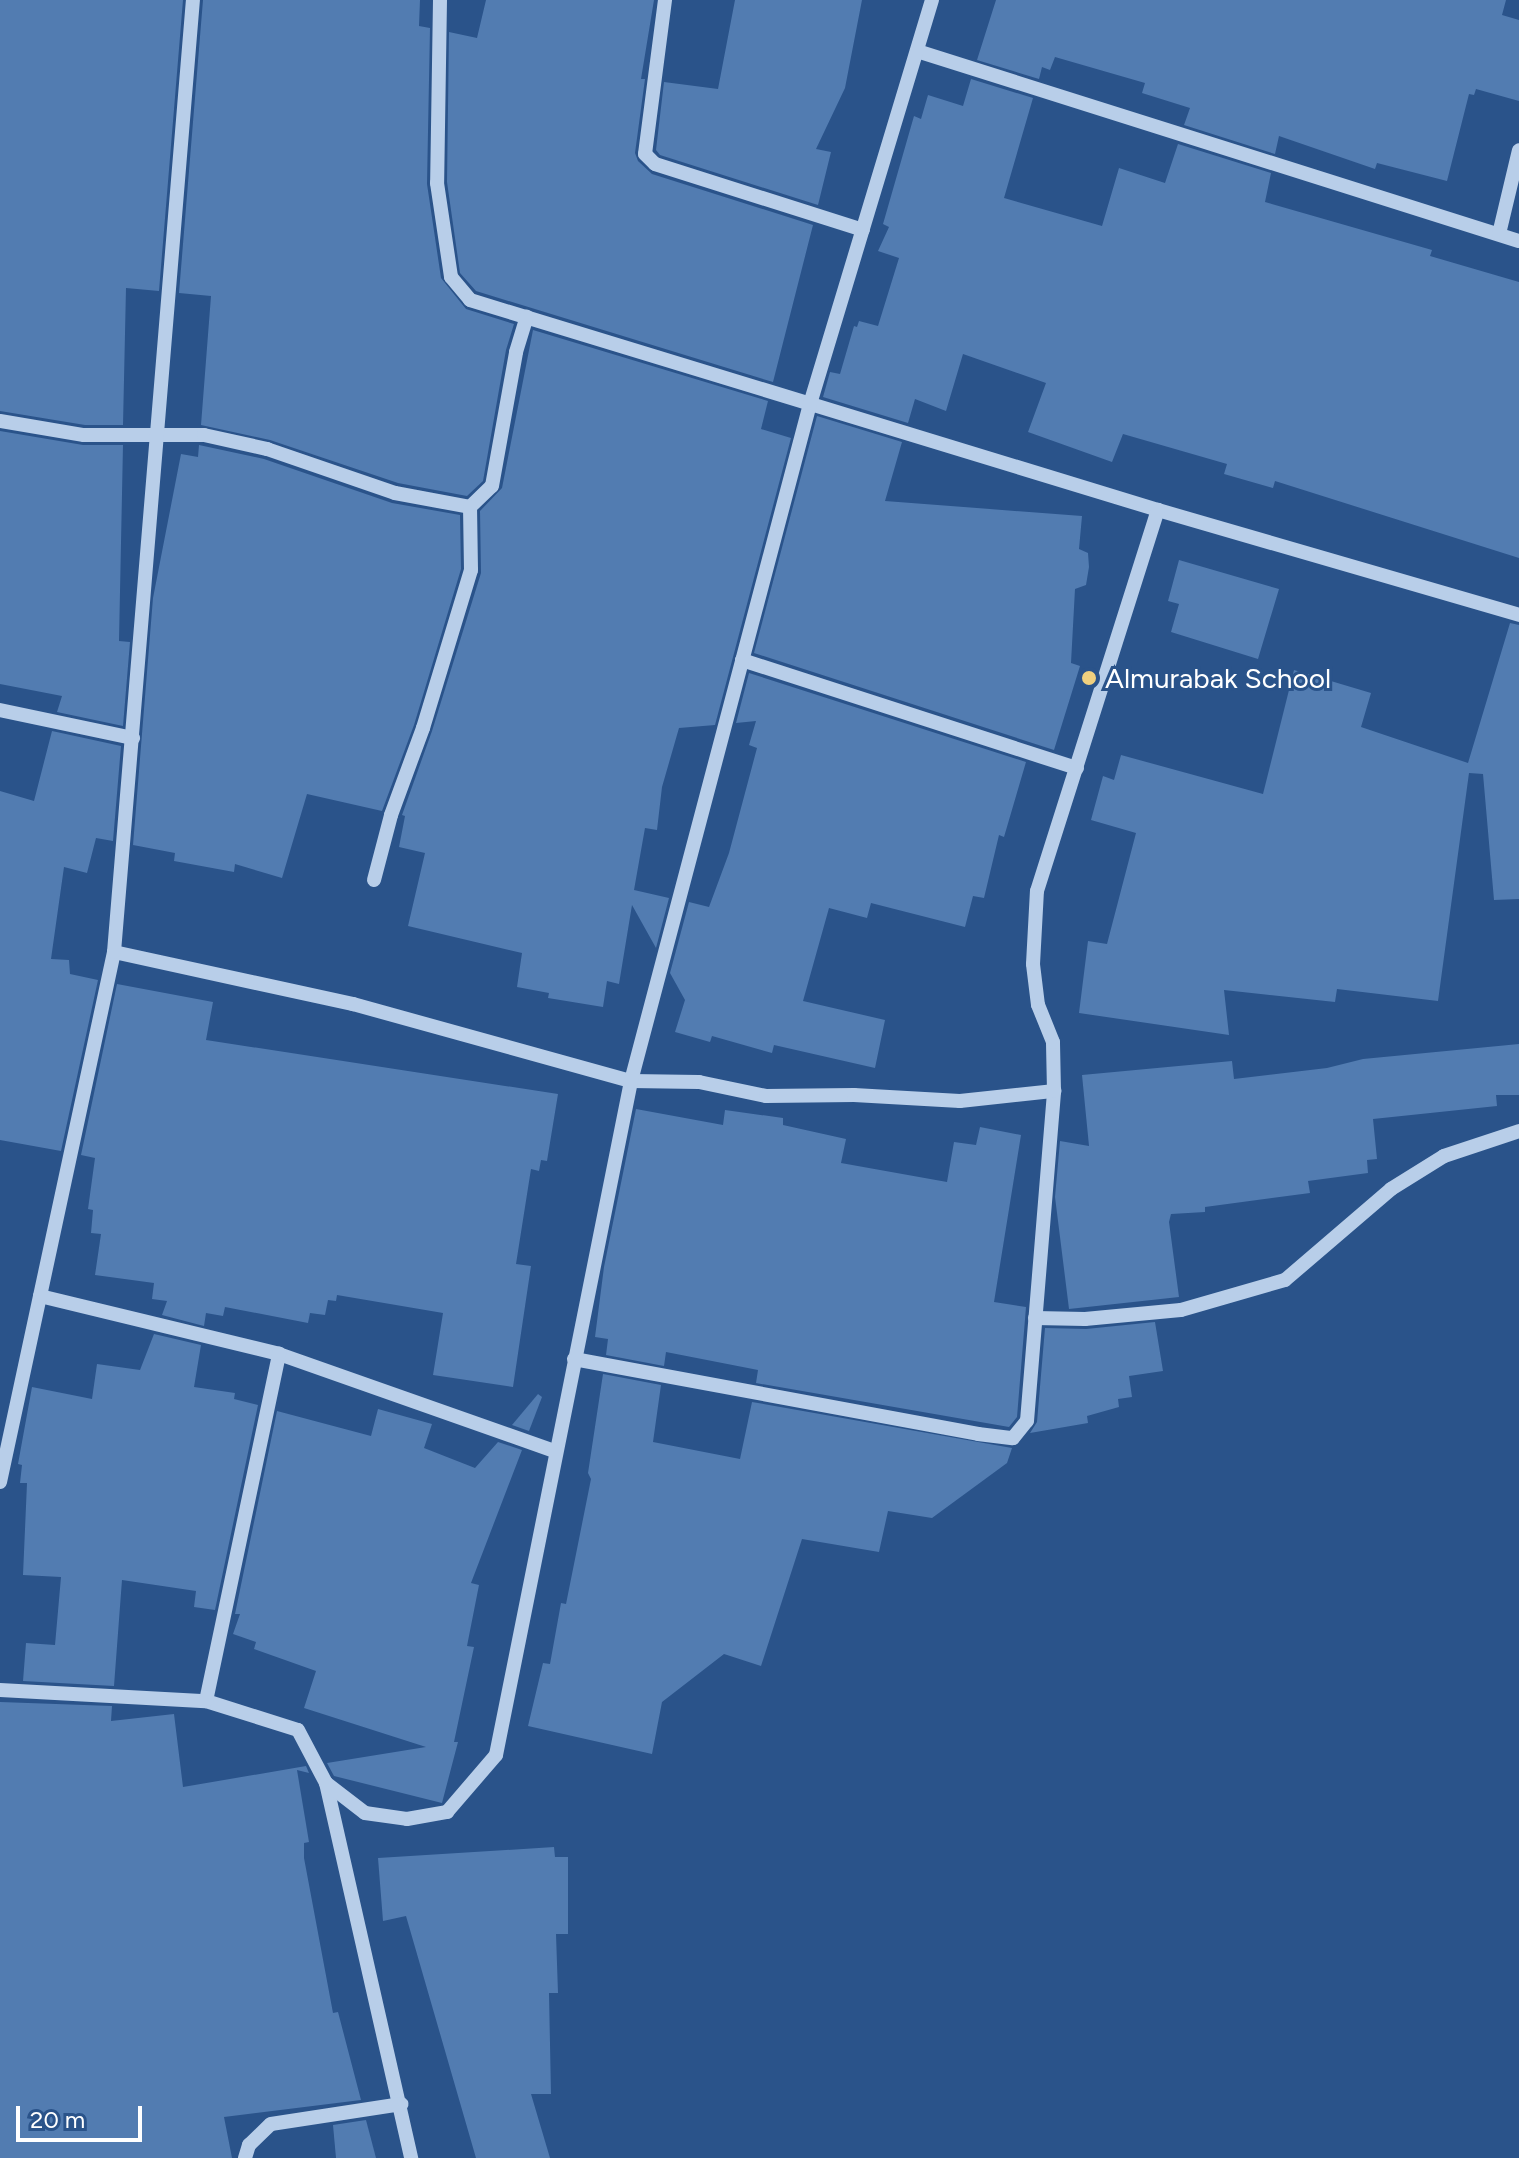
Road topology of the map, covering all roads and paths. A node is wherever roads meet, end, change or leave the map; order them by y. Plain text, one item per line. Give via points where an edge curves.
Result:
1 (193, 0) edge
2 (440, 0) edge
3 (665, 0) edge
4 (932, 0) edge
5 (917, 51) junction
6 (1519, 150) edge
7 (863, 230) junction
8 (1499, 234) junction
9 (1519, 241) edge
10 (527, 317) junction
11 (810, 404) junction
12 (0, 421) edge
13 (158, 434) junction
14 (470, 507) junction
15 (1158, 510) junction
16 (1519, 615) edge
17 (742, 660) junction
18 (0, 710) edge
19 (133, 738) junction
20 (1077, 768) junction
21 (374, 880) dead end
22 (114, 952) junction
23 (631, 1081) junction
24 (1054, 1091) junction
25 (1519, 1131) edge
26 (40, 1296) junction
27 (1035, 1318) junction
28 (279, 1354) junction
29 (574, 1359) junction
30 (555, 1451) junction
31 (0, 1482) edge
32 (0, 1690) edge
33 (206, 1701) junction
34 (326, 1783) junction
35 (401, 2104) junction
36 (245, 2158) edge
37 (411, 2158) edge

1 - 13 street
2 - 10 street via 437,183 451,277 470,300
3 - 7 street via 645,154 655,164
4 - 5 street
5 - 7 street
5 - 8 street
6 - 8 street
7 - 11 street
8 - 9 street
10 - 11 street
10 - 14 street via 492,486
11 - 15 street
11 - 17 street
12 - 13 street via 84,435
13 - 14 street via 204,435 267,449 395,493
13 - 19 street
14 - 21 street via 471,570
15 - 16 street
15 - 20 street
17 - 20 street
17 - 23 street
18 - 19 street
19 - 22 street
20 - 24 street via 1037,891 1033,964 1038,1005 1053,1042
22 - 23 street via 353,1004
22 - 26 street
23 - 24 street via 699,1082 766,1096 960,1101
23 - 29 street
24 - 27 street
25 - 27 street via 1444,1156 1404,1181 1285,1280 1181,1310
26 - 28 street
26 - 31 street
27 - 29 street via 1027,1421 1013,1438
28 - 30 street
28 - 33 street
29 - 30 street
30 - 34 street via 496,1755 447,1812 407,1819 365,1813
32 - 33 street
33 - 34 street via 298,1730
34 - 35 street
35 - 36 street via 271,2124 249,2145
35 - 37 street

